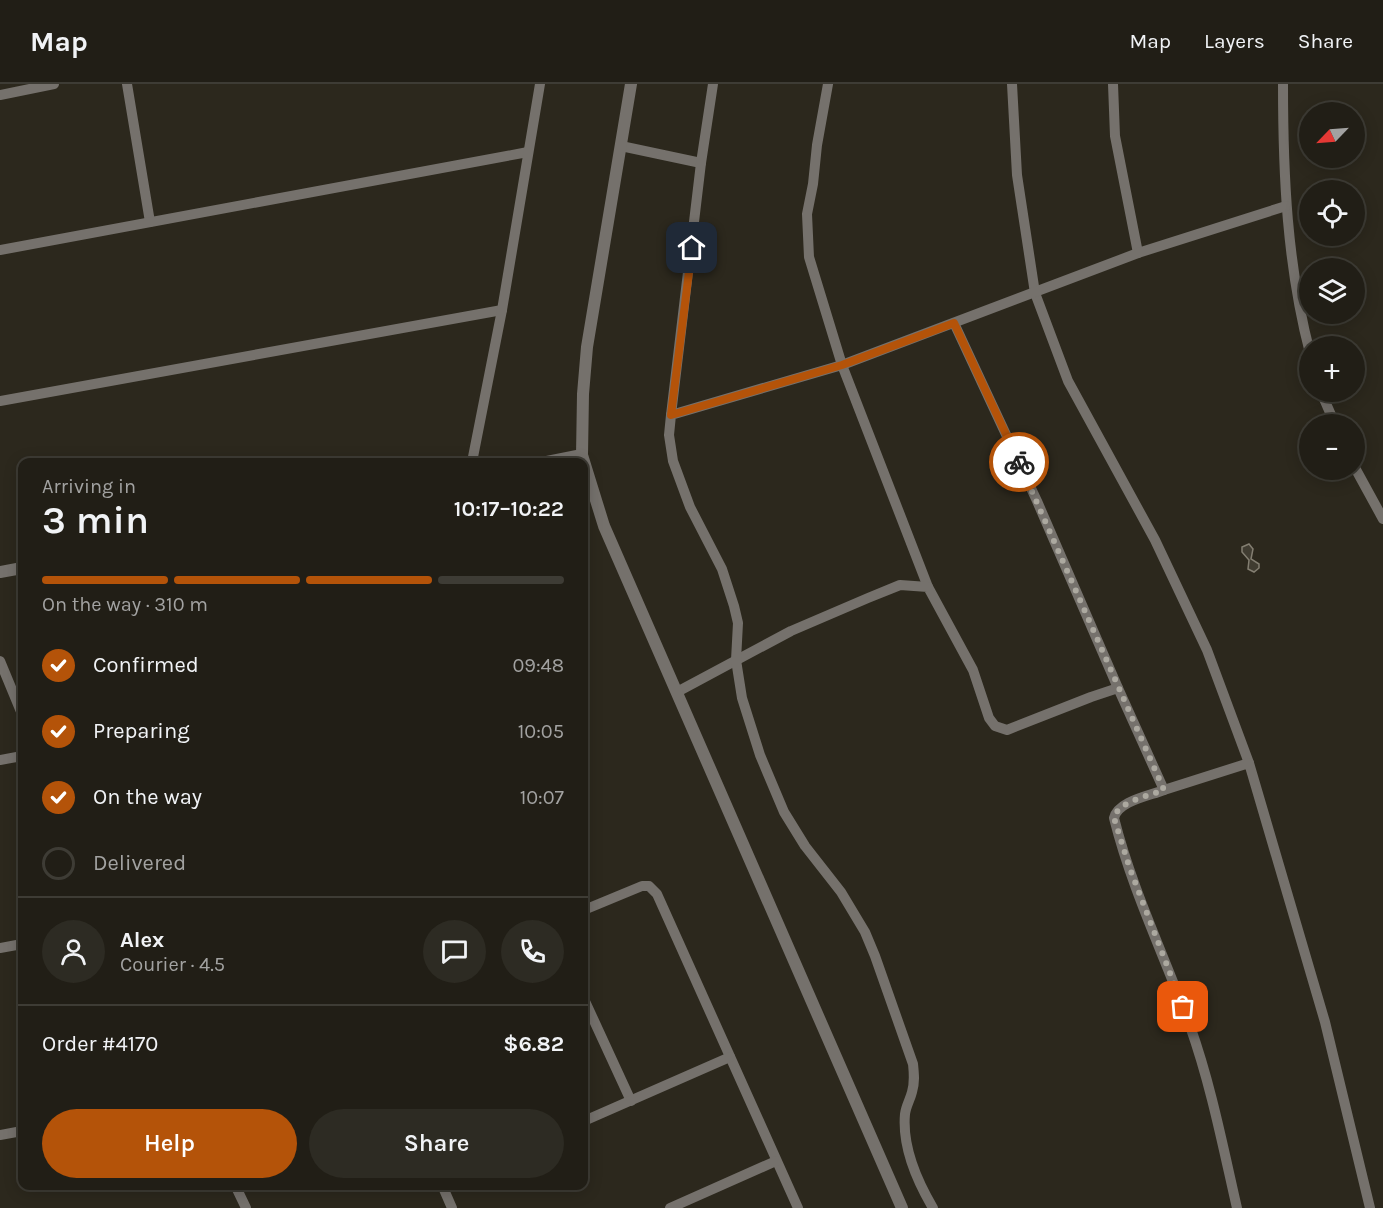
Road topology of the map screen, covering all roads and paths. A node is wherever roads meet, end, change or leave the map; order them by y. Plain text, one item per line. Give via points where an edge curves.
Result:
1 (54, 84) edge
2 (127, 84) edge
3 (540, 84) edge
4 (631, 84) edge
5 (713, 84) edge
6 (828, 84) edge
7 (1012, 84) edge
8 (1113, 84) edge
9 (1283, 84) edge
10 (0, 95) edge
11 (621, 146) junction
12 (528, 152) junction
13 (701, 163) junction
14 (1287, 206) junction
15 (150, 222) junction
16 (0, 250) edge
17 (1138, 253) junction
18 (1035, 293) junction
19 (502, 310) junction
20 (954, 323) junction
21 (1306, 336) edge
22 (842, 365) junction
23 (0, 401) edge
24 (671, 415) junction
25 (582, 455) junction
26 (473, 458) edge
27 (567, 458) edge
28 (583, 458) edge
29 (588, 474) edge
30 (1362, 480) edge
31 (1383, 519) edge
32 (18, 569) edge
33 (0, 572) edge
34 (928, 587) junction
35 (736, 660) junction
36 (0, 661) edge
37 (1118, 688) junction
38 (677, 692) junction
39 (18, 704) edge
40 (18, 757) edge
41 (0, 760) edge
42 (1249, 763) junction
43 (1164, 790) junction
44 (588, 908) edge
45 (18, 945) edge
46 (0, 948) edge
47 (588, 1008) edge
48 (730, 1057) junction
49 (631, 1101) junction
50 (588, 1119) edge
51 (18, 1132) edge
52 (0, 1135) edge
53 (776, 1161) junction
54 (237, 1190) edge
55 (444, 1190) edge
56 (246, 1208) edge
57 (452, 1208) edge
58 (670, 1208) edge
59 (798, 1208) edge
60 (902, 1208) edge
61 (933, 1208) edge
62 (1237, 1208) edge
63 (1370, 1208) edge

1 - 10 street
2 - 15 street
3 - 12 street
4 - 11 street
5 - 13 street
6 - 22 street via 807,234 813,272
7 - 18 street via 1017,175
8 - 17 street via 1115,136
9 - 14 street
11 - 13 street
11 - 25 street via 587,346
12 - 15 street
12 - 19 street
13 - 24 street
14 - 17 street
14 - 21 street via 1295,292
15 - 16 street
17 - 18 street
18 - 20 street
18 - 42 street via 1068,381 1155,540 1208,650
19 - 23 street
19 - 26 street
20 - 22 street
20 - 37 street
22 - 24 street
22 - 34 street
24 - 35 street via 673,461 690,507 722,569 734,606 738,623
25 - 27 street
25 - 28 street
29 - 38 street via 604,526
30 - 31 street
32 - 33 street
34 - 35 street via 900,585 791,631
34 - 37 street via 973,670 989,718 1001,730
35 - 38 street
35 - 61 street via 742,698 760,755 784,812 841,892 876,956 912,1064 915,1079 905,1113 905,1134 911,1160
36 - 39 street
37 - 43 street
38 - 60 street
40 - 41 street
42 - 43 street
42 - 63 street via 1325,1022
43 - 62 street via 1122,807 1114,818 1190,1027
44 - 48 street via 642,886 654,889
45 - 46 street
47 - 49 street
48 - 49 street
48 - 53 street
49 - 50 street
51 - 52 street
53 - 58 street
53 - 59 street
54 - 56 street
55 - 57 street

